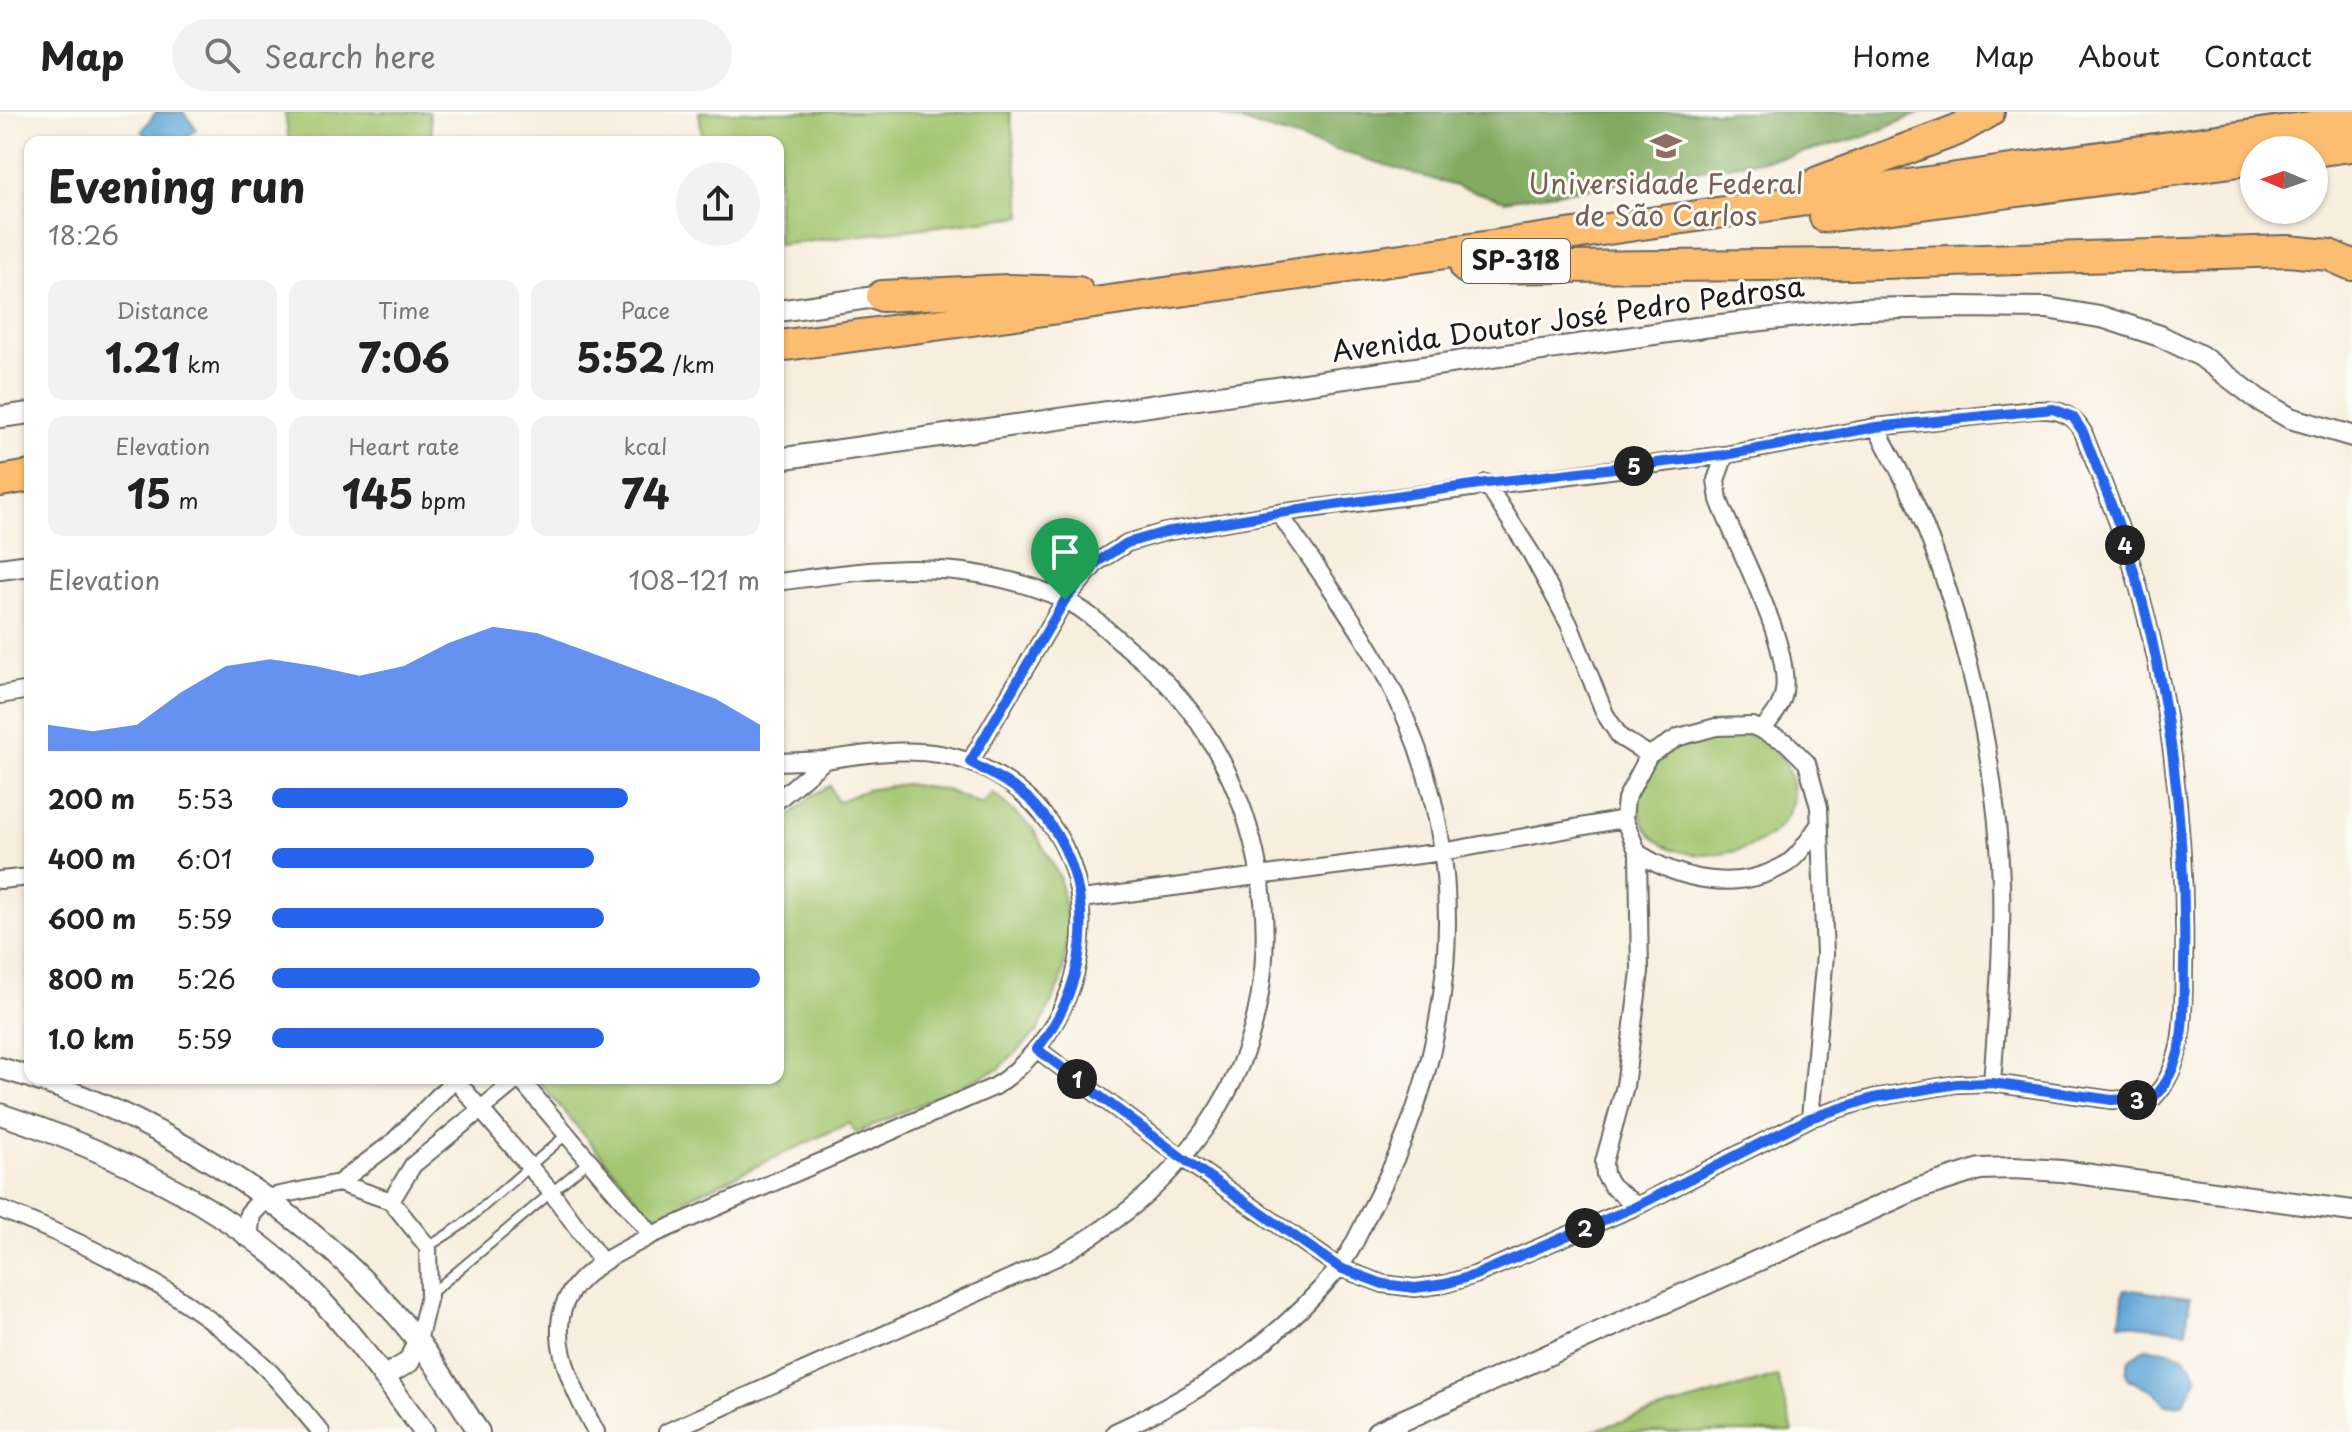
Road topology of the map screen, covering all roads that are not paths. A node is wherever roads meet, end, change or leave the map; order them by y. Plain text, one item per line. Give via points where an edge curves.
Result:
1 (1989, 112) edge
2 (2352, 121) edge
3 (2352, 146) edge
4 (2328, 149) edge
5 (2240, 161) edge
6 (1718, 211) junction
7 (2352, 265) edge
8 (1466, 268) junction
9 (1164, 295) junction
10 (882, 296) joint
11 (784, 310) edge
12 (784, 345) edge
13 (784, 366) edge
14 (24, 414) edge
15 (0, 417) edge
16 (1876, 427) junction
17 (2349, 430) edge
18 (1725, 455) junction
19 (24, 457) edge
20 (784, 458) edge
21 (0, 460) edge
22 (24, 477) edge
23 (0, 481) edge
24 (1486, 483) junction
25 (1279, 513) junction
26 (24, 566) edge
27 (0, 569) edge
28 (784, 581) edge
29 (1065, 600) junction
30 (24, 691) edge
31 (0, 695) edge
32 (1763, 729) junction
33 (1649, 755) junction
34 (825, 760) junction
35 (784, 762) edge
36 (970, 762) junction
37 (784, 795) edge
38 (1624, 819) junction
39 (1819, 825) junction
40 (1442, 852) junction
41 (1638, 853) junction
42 (24, 878) edge
43 (1262, 878) junction
44 (0, 880) edge
45 (1082, 899) junction
46 (1037, 1049) junction
47 (0, 1068) edge
48 (24, 1076) edge
49 (1992, 1083) junction
50 (45, 1084) edge
51 (449, 1084) edge
52 (460, 1084) edge
53 (512, 1084) edge
54 (524, 1084) edge
55 (481, 1111) junction
56 (0, 1114) edge
57 (1810, 1118) junction
58 (568, 1134) junction
59 (1181, 1157) junction
60 (590, 1160) junction
61 (528, 1166) junction
62 (339, 1183) junction
63 (552, 1193) junction
64 (265, 1198) junction
65 (391, 1201) junction
66 (1637, 1206) junction
67 (0, 1209) edge
68 (2352, 1211) edge
69 (652, 1235) junction
70 (247, 1236) junction
71 (428, 1247) junction
72 (602, 1262) junction
73 (1340, 1268) junction
74 (429, 1296) junction
75 (418, 1341) junction
76 (385, 1376) junction
77 (321, 1432) edge
78 (424, 1432) edge
79 (479, 1432) edge
80 (596, 1432) edge
81 (667, 1432) edge
82 (1115, 1432) edge
83 (1377, 1432) edge

1 - 6 highway via 1848,173
2 - 6 highway, SP-318
3 - 4 highway
5 - 8 highway, SP-318
6 - 9 highway, SP-318
7 - 8 highway via 2329,255 2288,251
8 - 13 highway, SP-318
9 - 10 highway via 1007,290
9 - 12 highway, SP-318
10 - 11 street
14 - 15 street
16 - 18 street
16 - 49 street via 1915,503 1943,580 1970,672 1992,787 2001,976
16 - 49 street via 2053,409 2073,417 2123,536 2155,662 2177,789 2185,911 2183,1012 2170,1082 2154,1097 2134,1101
17 - 20 street, Avenida Doutor José Pedro Pedrosa via 2290,418 2201,356 2105,318 2047,308 1944,307 1858,309 1703,327
18 - 24 street
18 - 32 street via 1716,480 1719,500 1784,668 1778,710
19 - 21 highway
22 - 23 highway
24 - 25 street
24 - 33 street via 1569,624 1605,714 1620,737
25 - 29 street via 1127,543 1097,562
25 - 40 street via 1375,655 1408,723 1429,785
26 - 27 street
28 - 29 street via 879,567 936,568 980,574
29 - 36 street
29 - 43 street via 1159,673 1193,711 1241,798
30 - 31 street
32 - 33 street via 1707,729 1679,737
32 - 39 street via 1807,763
33 - 38 street via 1626,799
34 - 35 street
34 - 36 street via 880,752
34 - 37 street
36 - 45 street via 1036,805 1067,855
38 - 40 street
38 - 41 street
39 - 41 street via 1783,867 1745,881 1691,877
39 - 57 street via 1825,955
40 - 43 street
40 - 73 street via 1446,977 1431,1065 1403,1148
41 - 66 street via 1642,928 1635,1025 1604,1162 1612,1186
42 - 44 street
43 - 45 street
43 - 59 street via 1262,970 1252,1021 1237,1069 1213,1117
45 - 46 street via 1078,968 1059,1015
46 - 59 street
46 - 69 street via 1016,1071 972,1099
47 - 48 street
49 - 57 street via 1916,1090
50 - 64 street via 153,1129
51 - 62 street via 393,1142
52 - 55 street
53 - 55 street
54 - 58 street
55 - 61 street
55 - 65 street via 413,1165
56 - 70 street via 120,1161 187,1195
57 - 66 street
58 - 60 street
58 - 61 lane
59 - 73 street
59 - 81 street via 1110,1228 1057,1257
60 - 63 lane
60 - 69 street
61 - 63 street
61 - 71 lane via 462,1225
62 - 64 street
62 - 65 street
63 - 72 street
63 - 74 lane
64 - 70 street via 250,1214
64 - 75 street via 355,1274
65 - 71 street
66 - 73 street via 1445,1284 1383,1284
67 - 77 street via 106,1253 197,1310 266,1368
68 - 83 street via 2062,1171 1980,1169 1917,1189
69 - 72 street
70 - 76 street via 317,1296
71 - 74 street
72 - 80 street via 577,1284 565,1306 561,1334 563,1365
73 - 82 street via 1261,1344 1206,1386
74 - 75 street
75 - 76 street via 409,1362
75 - 79 street
76 - 78 street

